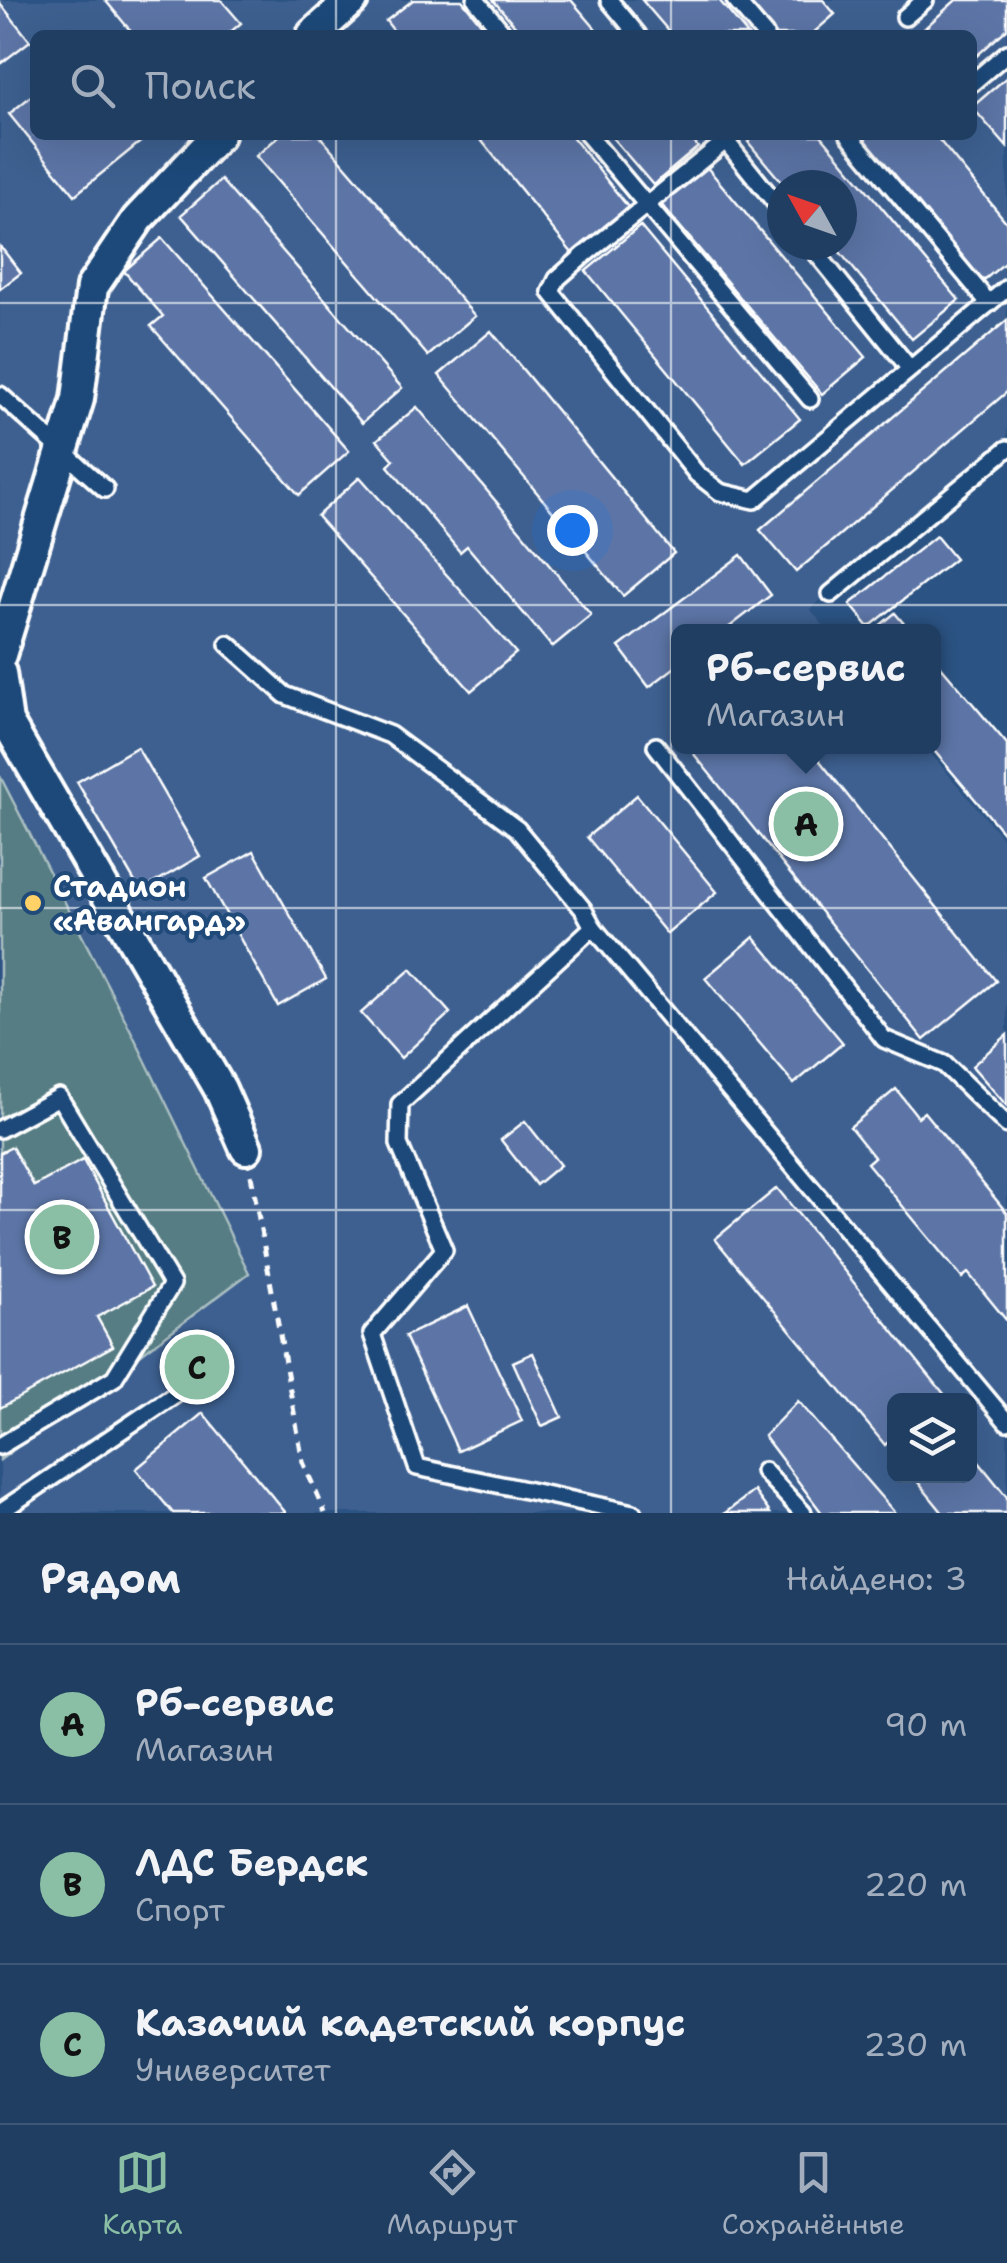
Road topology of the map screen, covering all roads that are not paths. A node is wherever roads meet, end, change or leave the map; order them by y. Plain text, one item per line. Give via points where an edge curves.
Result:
1 (352, 0) edge
2 (476, 0) edge
3 (608, 0) edge
4 (735, 0) edge
5 (925, 0) edge
6 (905, 16) dead end
7 (319, 30) edge
8 (502, 30) edge
9 (634, 30) edge
10 (761, 30) edge
11 (1007, 53) edge
12 (977, 79) edge
13 (213, 140) edge
14 (592, 140) edge
15 (723, 140) edge
16 (729, 140) edge
17 (853, 140) edge
18 (767, 191) edge
19 (646, 205) junction
20 (822, 260) edge
21 (1007, 288) edge
22 (989, 303) junction
23 (910, 369) junction
24 (0, 395) edge
25 (810, 399) dead end
26 (1007, 449) edge
27 (61, 450) junction
28 (104, 489) dead end
29 (831, 594) dead end
30 (228, 644) dead end
31 (0, 655) edge
32 (0, 673) edge
33 (656, 746) dead end
34 (593, 927) junction
35 (1007, 1126) edge
36 (0, 1129) edge
37 (246, 1148) road end
38 (210, 1371) dead end
39 (1007, 1422) edge
40 (0, 1446) edge
41 (764, 1471) dead end
42 (0, 1512) edge
43 (632, 1513) edge
44 (802, 1513) edge

1 - 7 street
2 - 8 lane
3 - 9 lane
4 - 10 lane
5 - 6 lane
11 - 12 lane
13 - 27 street via 138,219 92,287 78,399
14 - 19 lane
15 - 19 lane
16 - 18 lane
17 - 22 lane
19 - 23 lane via 550,292 697,474 720,492 754,500
19 - 25 lane
20 - 23 lane
21 - 22 lane
22 - 23 lane
24 - 27 lane
26 - 29 lane
27 - 28 lane
27 - 31 street
30 - 34 lane via 285,695 390,735 517,828
32 - 37 street via 6,722 220,1089
33 - 35 lane via 884,1040 944,1064
34 - 39 lane
34 - 43 lane via 400,1104 399,1144 444,1250 372,1334 417,1466
36 - 40 lane via 59,1097 172,1284 114,1378
38 - 42 lane
41 - 44 lane

